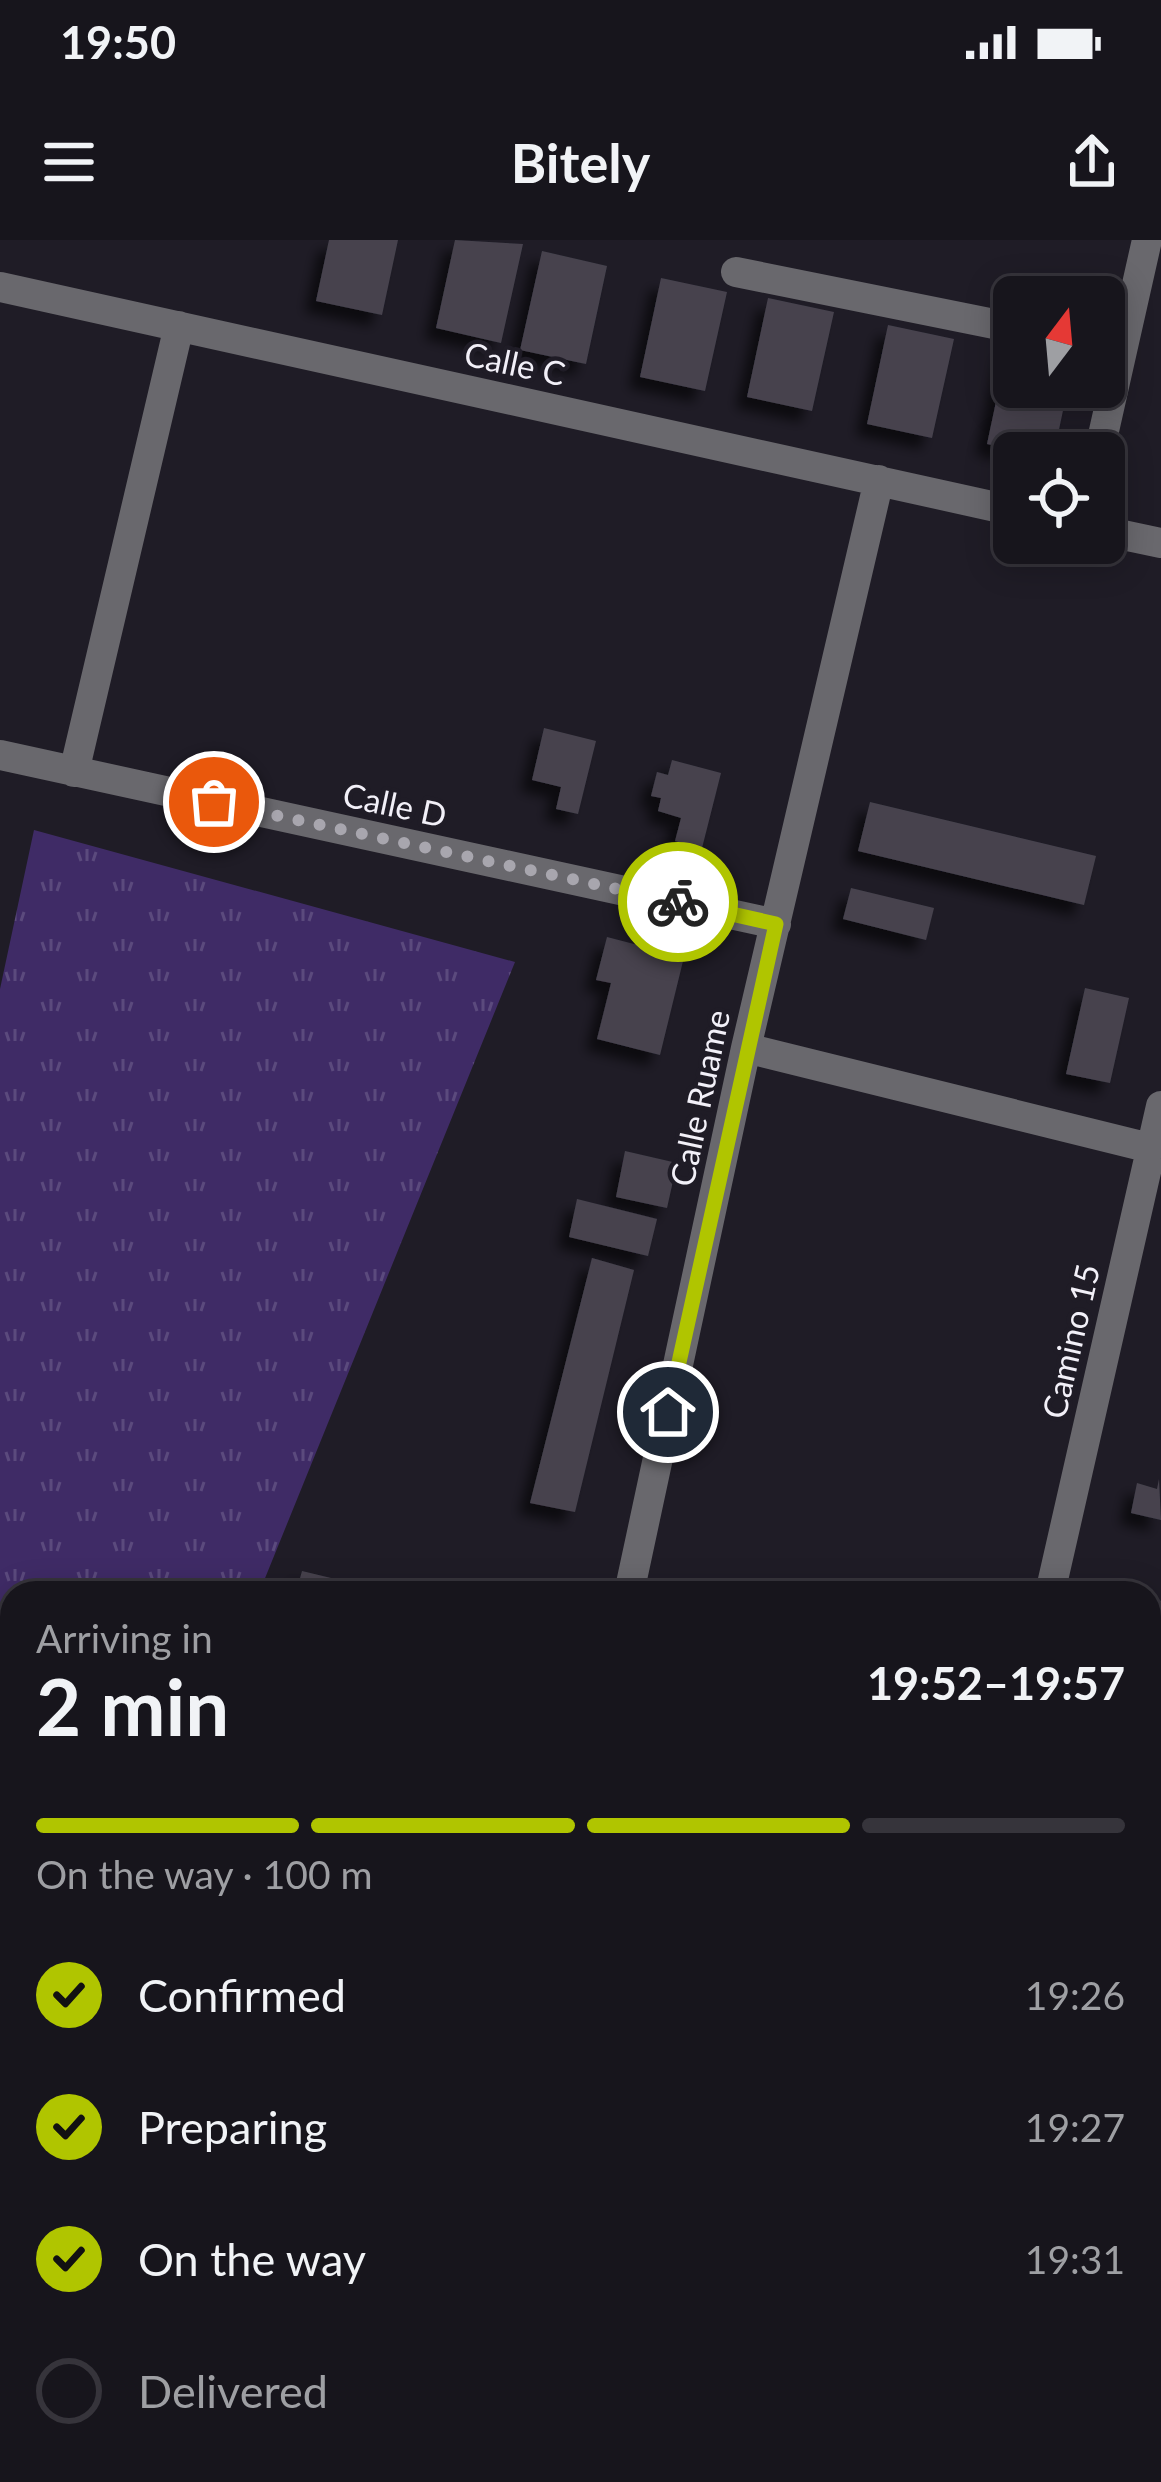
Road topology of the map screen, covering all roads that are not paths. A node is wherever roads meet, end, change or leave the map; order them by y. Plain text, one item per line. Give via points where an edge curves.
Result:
1 (1147, 240) edge
2 (736, 272) dead end
3 (0, 286) edge
4 (1125, 310) edge
5 (993, 324) edge
6 (179, 326) junction
7 (880, 480) junction
8 (993, 506) edge
9 (1125, 535) edge
10 (1161, 543) edge
11 (0, 754) edge
12 (74, 772) junction
13 (776, 924) junction
14 (746, 1048) junction
15 (1161, 1106) edge
16 (1150, 1148) junction
17 (632, 1581) edge
18 (1053, 1581) edge

1 - 4 street
2 - 5 street
3 - 6 street, Calle C
6 - 7 street, Calle C
6 - 12 street
7 - 8 street, Calle C
7 - 13 street, Calle Ruame
9 - 10 street
11 - 12 street, Calle D
12 - 13 street, Calle D
13 - 14 street, Calle Ruame
14 - 16 street
14 - 17 street, Calle Ruame
15 - 16 street, Camino 15
16 - 18 street, Camino 15

